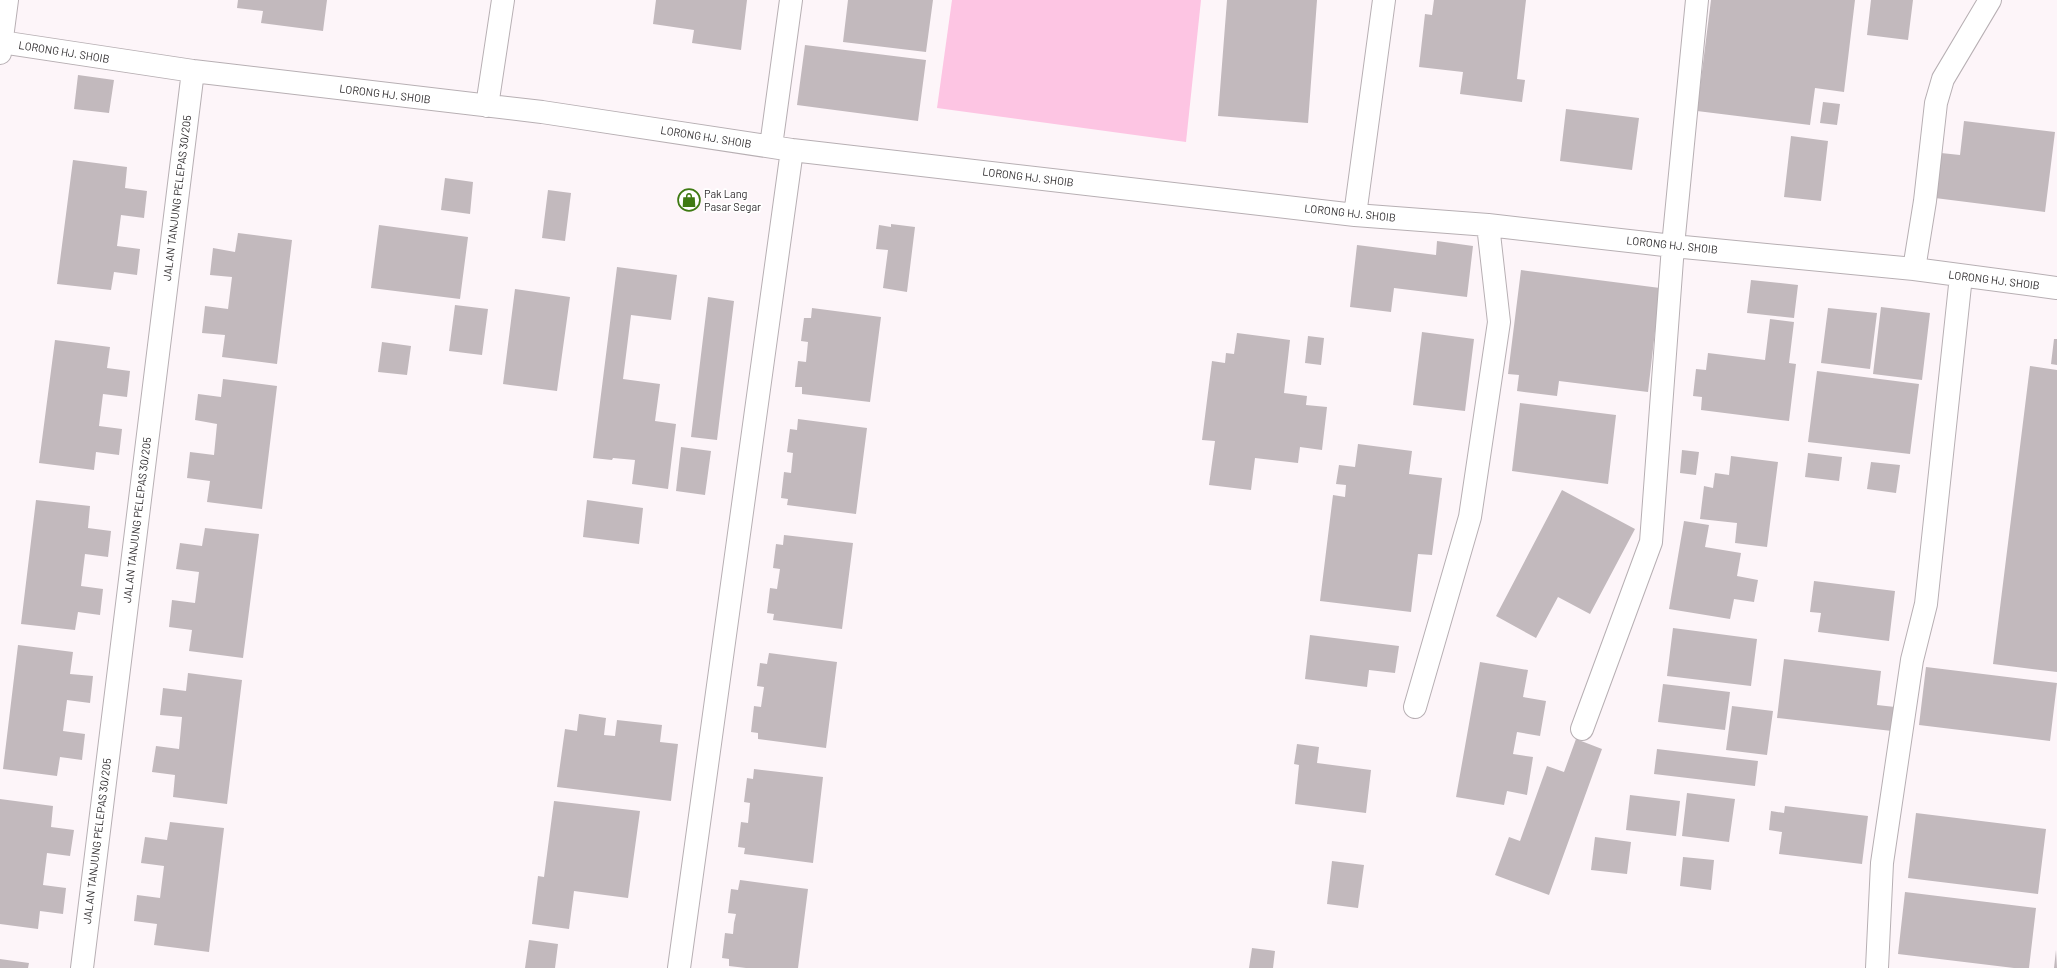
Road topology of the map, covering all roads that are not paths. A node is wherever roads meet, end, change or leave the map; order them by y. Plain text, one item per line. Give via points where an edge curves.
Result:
1 (7, 0) edge
2 (503, 0) edge
3 (791, 0) edge
4 (1384, 0) edge
5 (1696, 0) edge
6 (1990, 0) edge
7 (1, 47) edge
8 (193, 71) junction
9 (487, 106) junction
10 (771, 146) junction
11 (792, 150) junction
12 (1355, 215) junction
13 (1488, 225) junction
14 (1673, 246) junction
15 (1914, 269) junction
16 (1961, 276) junction
17 (2057, 288) edge
18 (1415, 708) dead end
19 (1582, 728) dead end
20 (82, 968) edge
21 (679, 968) edge
22 (1877, 968) edge

1 - 7 street
2 - 9 street
3 - 10 street
4 - 12 street
5 - 14 street
6 - 15 street via 1943,79 1936,103
7 - 8 street, LORONG HJ. SHOIB
8 - 9 street, LORONG HJ. SHOIB
8 - 20 street, JALAN TANJUNG PELEPAS 30/205
9 - 10 street, LORONG HJ. SHOIB
10 - 11 street, LORONG HJ. SHOIB
11 - 12 street, LORONG HJ. SHOIB
11 - 21 street
12 - 13 street, LORONG HJ. SHOIB
13 - 14 street, LORONG HJ. SHOIB
13 - 18 street via 1500,322 1470,517
14 - 15 street, LORONG HJ. SHOIB
14 - 19 street via 1651,542
15 - 16 street, LORONG HJ. SHOIB
16 - 17 street, LORONG HJ. SHOIB
16 - 22 street via 1926,604 1912,660 1882,863

